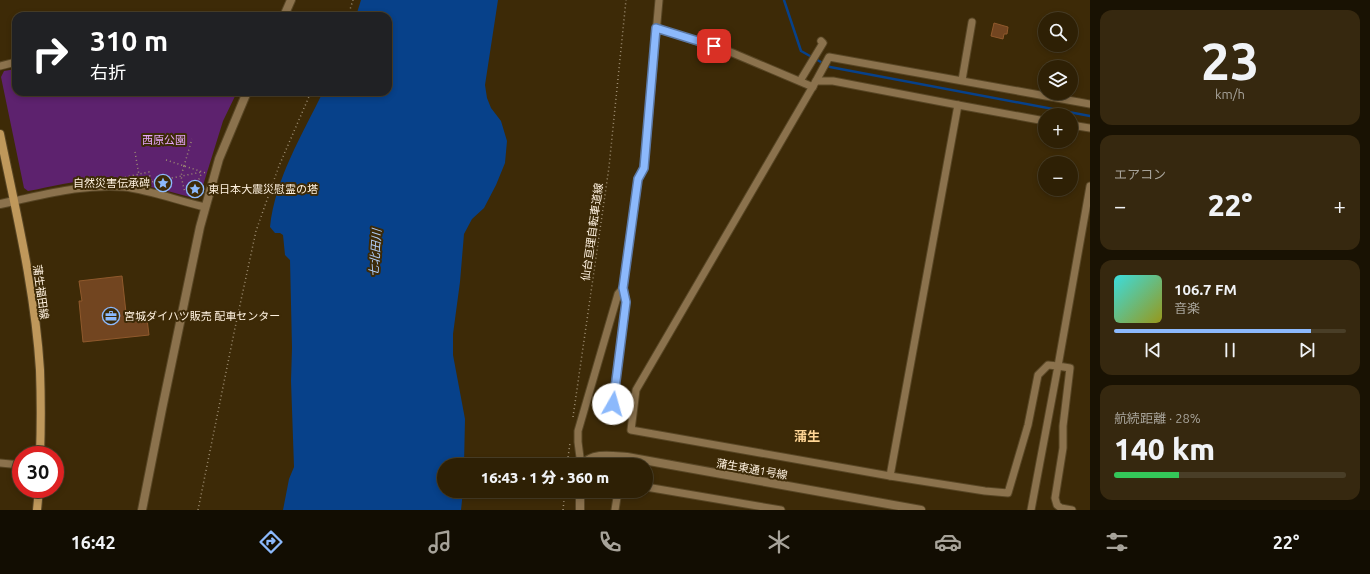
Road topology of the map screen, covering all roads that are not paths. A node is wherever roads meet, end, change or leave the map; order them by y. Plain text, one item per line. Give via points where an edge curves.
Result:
1 (291, 0) edge
2 (659, 0) edge
3 (286, 12) edge
4 (972, 22) dead end
5 (656, 28) junction
6 (820, 41) dead end
7 (12, 63) edge
8 (0, 66) edge
9 (962, 80) junction
10 (809, 83) junction
11 (245, 96) edge
12 (1090, 104) edge
13 (958, 105) junction
14 (1038, 119) edge
15 (1078, 126) edge
16 (1090, 128) edge
17 (0, 134) edge
18 (1090, 186) edge
19 (14, 201) junction
20 (0, 204) edge
21 (205, 207) junction
22 (623, 288) junction
23 (1058, 366) junction
24 (611, 418) dead end
25 (40, 446) edge
26 (581, 458) edge
27 (592, 458) edge
28 (633, 458) edge
29 (653, 462) edge
30 (0, 463) edge
31 (12, 464) edge
32 (890, 476) junction
33 (653, 488) edge
34 (38, 498) edge
35 (580, 498) edge
36 (617, 498) edge
37 (37, 510) edge
38 (142, 510) edge
39 (580, 510) edge
40 (615, 510) edge
41 (781, 510) edge
42 (921, 510) edge
43 (1031, 510) edge
44 (1072, 510) edge

1 - 3 street
2 - 5 street
4 - 9 street
5 - 10 street via 728,51
5 - 22 street via 644,168 638,179
6 - 10 street via 824,43 809,69
7 - 8 street
9 - 10 street via 829,57 820,74
9 - 12 street
10 - 13 street via 833,81
10 - 32 street via 636,390 631,430
11 - 21 street via 219,159
13 - 14 street
13 - 32 street
15 - 16 street
17 - 19 main road, 蒲生福田線
18 - 23 street
19 - 20 street
19 - 21 street via 69,189 110,187 147,192
19 - 25 main road, 蒲生福田線 via 35,322 40,370
21 - 38 street
22 - 24 street via 626,302
22 - 26 street via 618,294 578,430
23 - 32 street via 1048,365 1038,375 1028,425 1008,493
23 - 43 street
23 - 44 street via 1070,368 1063,448 1055,498 1061,508
27 - 28 street, 蒲生東通1号線
29 - 42 street, 蒲生東通1号線
30 - 31 street
33 - 41 street
34 - 37 main road
35 - 39 street
36 - 40 street

